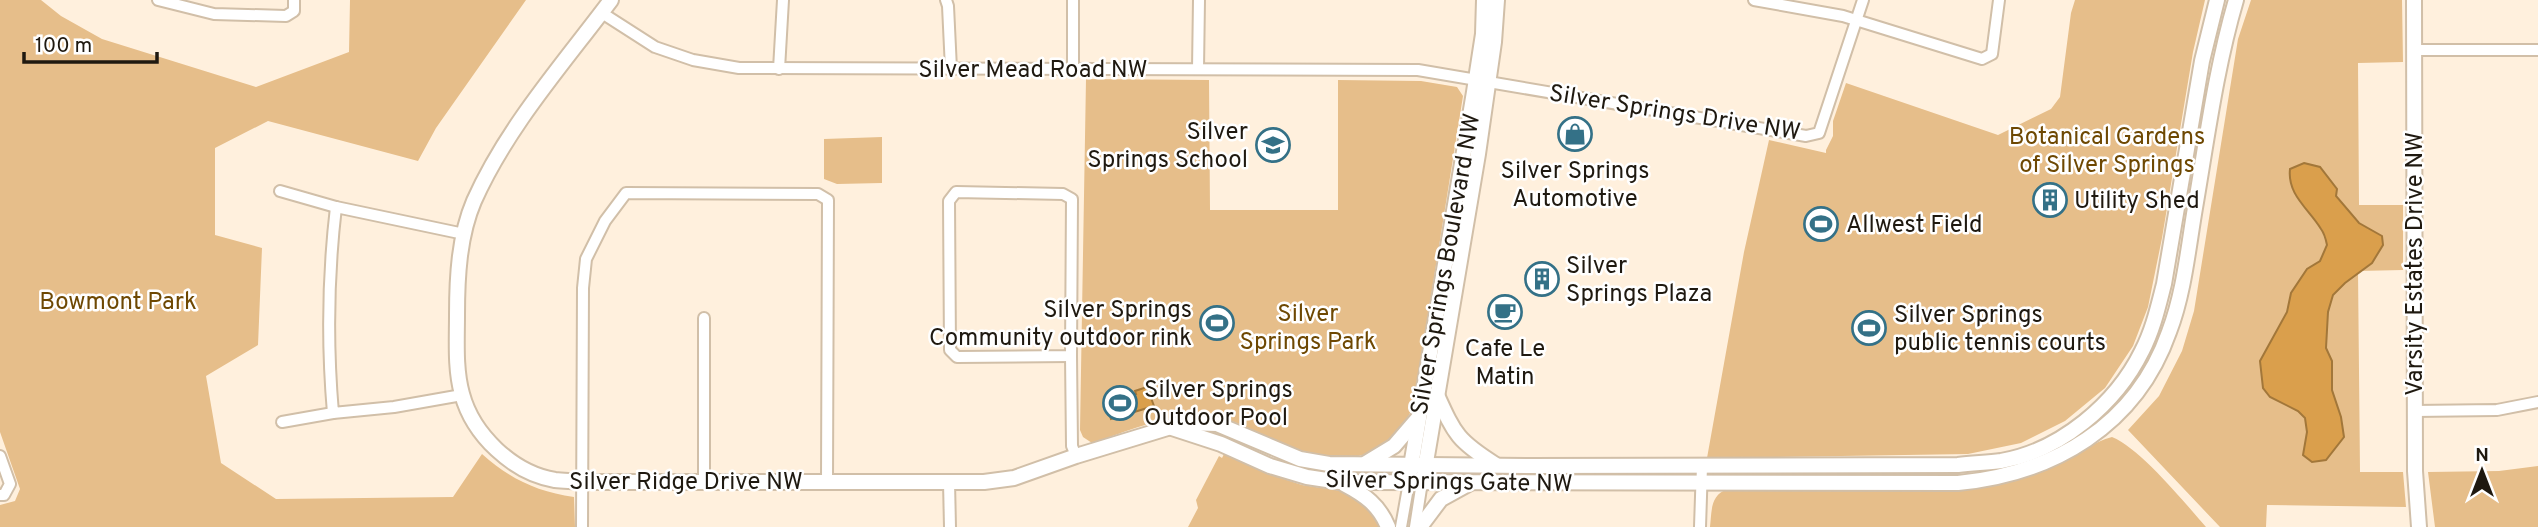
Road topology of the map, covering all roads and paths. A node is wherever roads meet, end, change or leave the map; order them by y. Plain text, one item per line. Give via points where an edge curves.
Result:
1 (158, 0) edge
2 (294, 0) edge
3 (611, 0) edge
4 (783, 0) edge
5 (946, 0) edge
6 (1073, 0) edge
7 (1199, 0) edge
8 (1484, 0) edge
9 (1497, 0) edge
10 (1754, 0) edge
11 (1863, 0) edge
12 (1999, 0) edge
13 (2217, 0) edge
14 (2236, 0) edge
15 (2414, 0) edge
16 (602, 13) junction
17 (1856, 19) junction
18 (2414, 50) junction
19 (2538, 50) edge
20 (779, 69) junction
21 (951, 69) junction
22 (1073, 69) junction
23 (1198, 69) junction
24 (1482, 80) junction
25 (280, 191) dead end
26 (335, 207) junction
27 (464, 234) junction
28 (704, 318) dead end
29 (1071, 356) junction
30 (462, 395) junction
31 (1437, 395) junction
32 (2538, 402) edge
33 (2414, 411) junction
34 (333, 413) junction
35 (1420, 416) junction
36 (282, 422) dead end
37 (1172, 428) junction
38 (0, 456) edge
39 (1076, 456) junction
40 (1362, 465) junction
41 (1418, 466) junction
42 (1498, 466) junction
43 (1702, 466) junction
44 (704, 481) junction
45 (582, 482) junction
46 (827, 482) junction
47 (949, 482) junction
48 (1340, 482) junction
49 (1415, 482) junction
50 (1472, 482) junction
51 (1702, 484) junction
52 (0, 495) edge
53 (582, 527) edge
54 (950, 527) edge
55 (1388, 527) edge
56 (1401, 527) edge
57 (1417, 527) edge
58 (1700, 527) edge
59 (2420, 527) edge

1 - 2 street via 214,14 286,16 294,11
3 - 16 street, Silver Ridge Drive NW
4 - 20 street
5 - 21 street
6 - 22 street
7 - 23 street
8 - 24 street, Silver Springs Boulevard NW
9 - 24 street, Silver Springs Boulevard NW via 1494,42
10 - 17 street
11 - 17 street, Silver Springs Drive NW
12 - 17 street via 1992,54 1982,59
13 - 43 street, Silver Springs Gate NW via 2155,321 2128,374 2088,419 2036,450 2003,460 1958,465
14 - 51 street, Silver Springs Gate NW via 2169,332 2138,390 2107,424 2050,462 1990,480
15 - 18 street, Varsity Estates Drive NW
16 - 20 street, Silver Mead Road NW via 655,47 693,60
16 - 27 street, Silver Ridge Drive NW via 506,141 473,204
17 - 24 street, Silver Springs Drive NW via 1819,133 1806,136
18 - 19 street
18 - 33 street, Varsity Estates Drive NW
20 - 21 street, Silver Mead Road NW
21 - 22 street, Silver Mead Road NW
22 - 23 street, Silver Mead Road NW
23 - 24 street, Silver Mead Road NW via 1418,70
24 - 31 street, Silver Springs Boulevard NW
24 - 35 street, Silver Springs Boulevard NW
25 - 26 street
26 - 27 street
26 - 34 street via 328,360
27 - 30 street, Silver Ridge Drive NW via 457,292
28 - 44 street
29 - 29 street via 1072,200 1063,194 956,192 949,201 950,350 957,356
29 - 39 street
30 - 34 street
30 - 45 street, Silver Ridge Drive NW via 484,436 502,454 553,480
31 - 41 street, Silver Springs Boulevard NW
31 - 42 street via 1456,435
32 - 33 street via 2497,411
33 - 59 street, Varsity Estates Drive NW
34 - 36 street
35 - 40 street via 1394,446
35 - 41 street, Silver Springs Boulevard NW
37 - 39 street, Silver Ridge Drive NW
37 - 40 street, Silver Springs Gate NW via 1184,422 1217,424 1300,459
37 - 48 street, Silver Springs Gate NW via 1270,467
38 - 52 street via 10,484
39 - 47 street, Silver Ridge Drive NW via 1014,478
40 - 41 street, Silver Springs Gate NW
41 - 42 street, Silver Springs Gate NW
41 - 49 street, Silver Springs Boulevard NW
42 - 43 street, Silver Springs Gate NW
43 - 51 street
44 - 45 street, Silver Ridge Drive NW
44 - 46 street, Silver Ridge Drive NW
45 - 46 street via 586,259 626,193 818,194 828,200
45 - 53 street
46 - 47 street, Silver Ridge Drive NW
47 - 54 street
48 - 49 street, Silver Springs Gate NW
48 - 55 street via 1367,497
49 - 50 street, Silver Springs Gate NW
49 - 56 street, Silver Springs Boulevard NW
49 - 57 street, Silver Springs Boulevard NW
50 - 51 street, Silver Springs Gate NW
50 - 57 street via 1441,499
51 - 58 street

